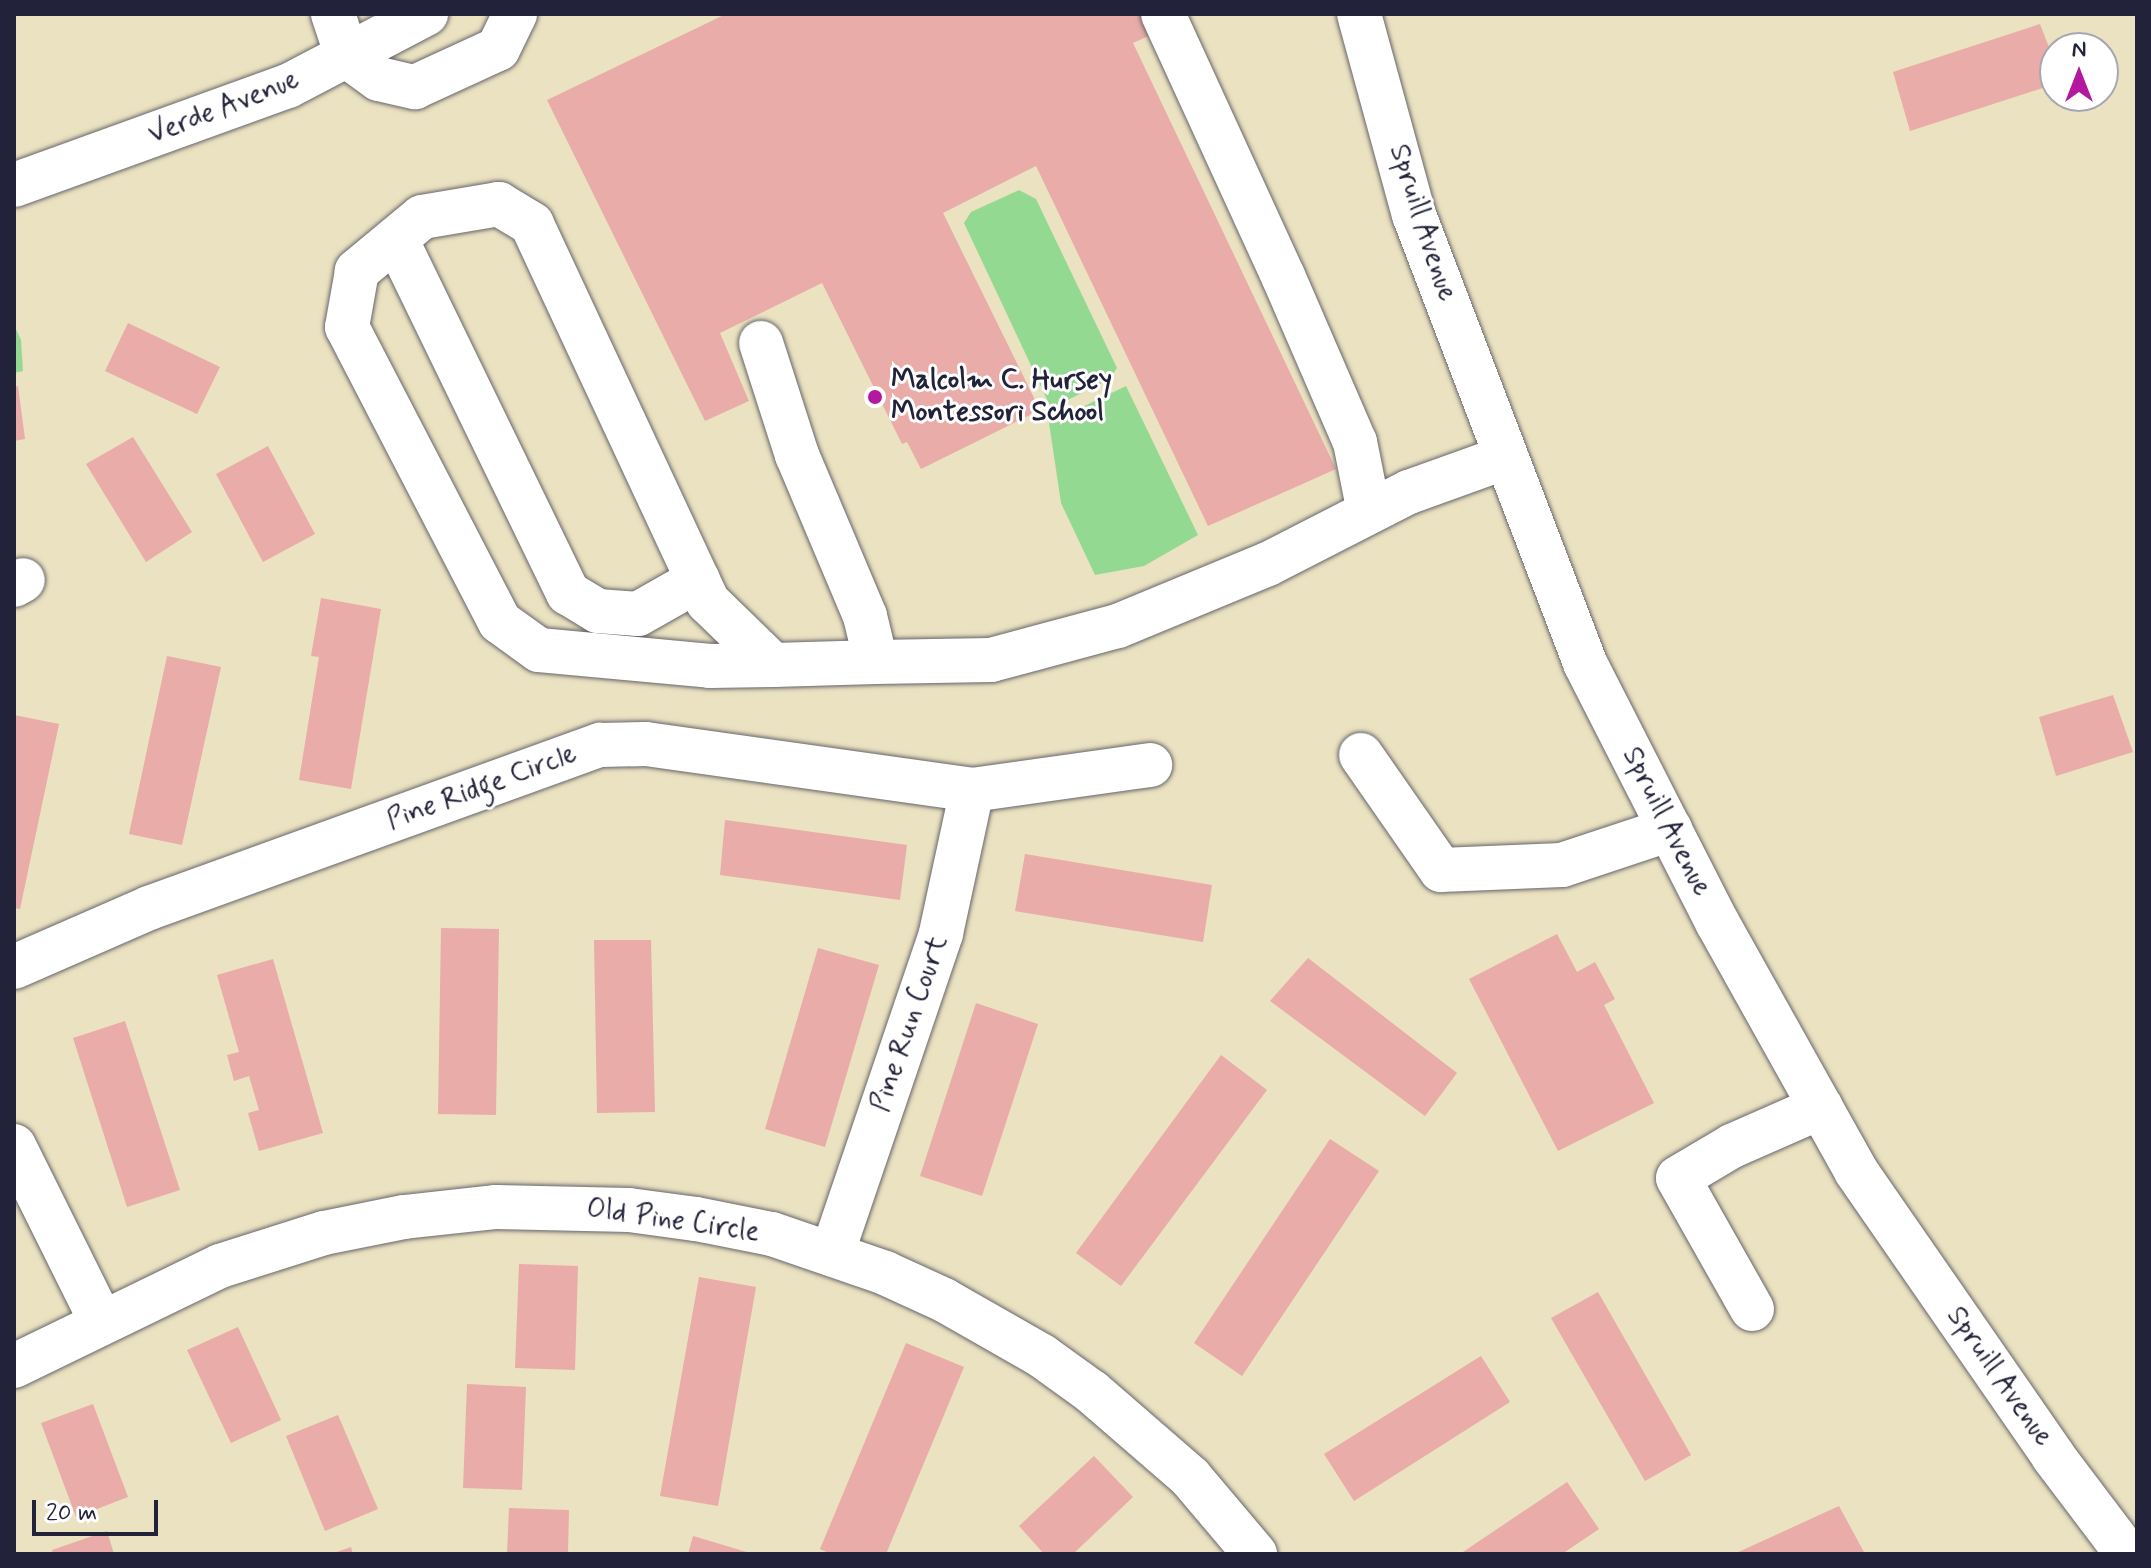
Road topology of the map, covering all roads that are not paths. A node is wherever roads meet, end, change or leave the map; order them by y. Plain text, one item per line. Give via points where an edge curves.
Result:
1 (333, 14) edge
2 (426, 14) edge
3 (515, 14) edge
4 (1163, 14) edge
5 (1359, 14) edge
6 (347, 56) junction
7 (14, 185) edge
8 (396, 239) junction
9 (761, 343) dead end
10 (1506, 457) junction
11 (1369, 512) junction
12 (698, 580) junction
13 (588, 605) junction
14 (577, 653) junction
15 (876, 662) junction
16 (773, 665) junction
17 (1361, 755) dead end
18 (1150, 765) dead end
19 (972, 790) junction
20 (1670, 829) junction
21 (14, 967) edge
22 (1821, 1107) junction
23 (14, 1146) edge
24 (832, 1254) junction
25 (1752, 1309) dead end
26 (101, 1321) junction
27 (14, 1366) edge
28 (1255, 1554) edge
29 (2127, 1554) edge

1 - 6 street
2 - 6 street, Verde Avenue
3 - 6 street via 498,49 415,87 379,79
4 - 11 street via 1355,442
5 - 10 street, Spruill Avenue via 1414,215
6 - 7 street, Verde Avenue via 288,86
8 - 12 street via 422,217 499,204 532,224
8 - 13 street via 568,593
8 - 14 street via 357,271 347,327 500,622 539,650
9 - 15 street via 797,455 865,616
10 - 11 street
10 - 20 street, Spruill Avenue via 1585,663
11 - 15 street via 1268,564 1118,626 991,660
12 - 13 street via 638,614 598,611
12 - 16 street via 708,602
13 - 14 street
14 - 16 street via 710,666
15 - 16 street
17 - 20 street via 1441,870 1562,865
18 - 19 street, Pine Ridge Circle
19 - 21 street, Pine Ridge Circle via 646,744 600,745 149,908
19 - 24 street, Pine Run Court via 941,933
20 - 22 street, Spruill Avenue
22 - 25 street via 1732,1146 1678,1178
22 - 29 street, Spruill Avenue via 1856,1171
23 - 26 street
24 - 26 street, Old Pine Circle via 772,1234 696,1219 613,1209 496,1207 324,1233 220,1266
24 - 28 street, Old Pine Circle via 944,1300 1042,1356 1190,1477
26 - 27 street, Old Pine Circle

